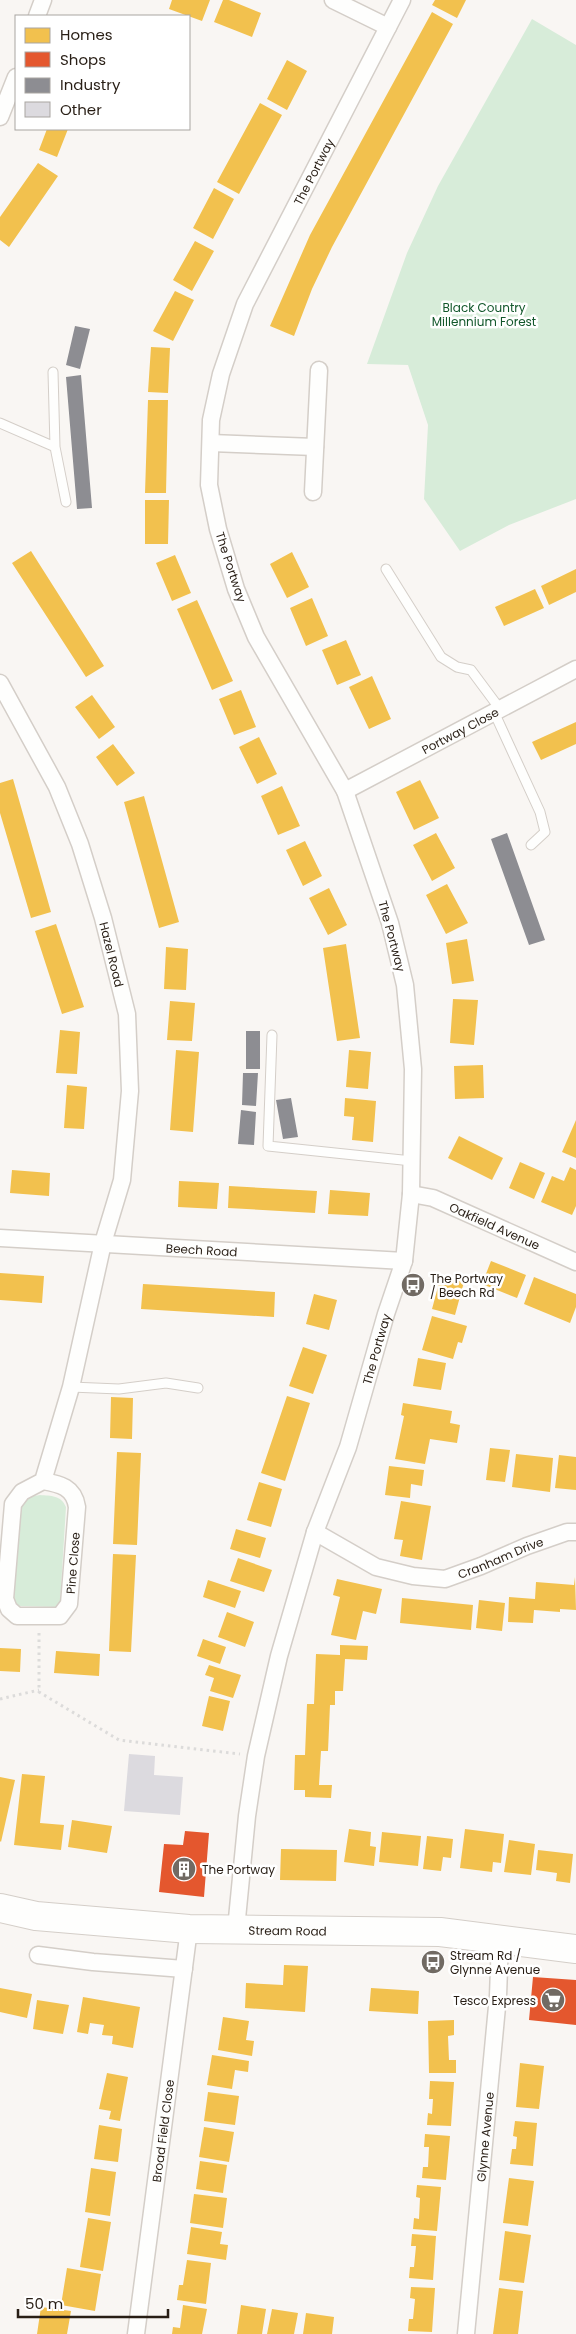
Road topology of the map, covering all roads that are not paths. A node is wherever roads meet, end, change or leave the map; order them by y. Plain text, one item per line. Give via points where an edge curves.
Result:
1 (43, 0) edge
2 (333, 0) edge
3 (402, 0) edge
4 (37, 15) edge
5 (388, 27) junction
6 (15, 80) edge
7 (0, 117) edge
8 (318, 370) dead end
9 (53, 372) dead end
10 (0, 423) edge
11 (211, 443) junction
12 (55, 447) junction
13 (315, 447) junction
14 (313, 492) dead end
15 (66, 502) dead end
16 (386, 570) dead end
17 (576, 669) edge
18 (0, 683) edge
19 (497, 711) junction
20 (345, 791) junction
21 (531, 845) dead end
22 (272, 1035) dead end
23 (412, 1161) junction
24 (411, 1194) junction
25 (0, 1238) edge
26 (103, 1243) junction
27 (404, 1261) junction
28 (576, 1262) edge
29 (71, 1387) junction
30 (198, 1388) dead end
31 (42, 1481) junction
32 (316, 1532) junction
33 (576, 1532) edge
34 (0, 1908) edge
35 (189, 1929) junction
36 (236, 1929) junction
37 (500, 1940) junction
38 (576, 1949) edge
39 (38, 1955) dead end
40 (184, 1969) junction
41 (136, 2334) edge
42 (466, 2334) edge

1 - 4 street
2 - 5 street
3 - 5 street, The Portway
5 - 11 street, The Portway via 245,304 221,374 211,420
6 - 7 street
8 - 13 street
9 - 12 lane
10 - 12 lane
11 - 13 street
11 - 20 street, The Portway via 209,485 236,589 256,637
12 - 15 lane
13 - 14 street
16 - 19 lane via 440,657 457,667 471,670
17 - 19 street, Portway Close
18 - 26 street, Hazel Road via 57,787 80,844 103,918 126,1014 130,1091 122,1180
19 - 20 street, Portway Close
19 - 21 lane via 540,812 545,832
20 - 23 street, The Portway via 390,923 405,985 413,1069
22 - 23 lane via 268,1146
23 - 24 street, The Portway
24 - 27 street, The Portway
24 - 28 street, Oakfield Avenue via 433,1198
25 - 26 street, Beech Road
26 - 27 street, Beech Road
26 - 29 street
27 - 32 street, The Portway via 348,1447
29 - 30 lane via 119,1389 166,1383
29 - 31 street
31 - 31 street, Pine Close via 22,1492 12,1504 4,1599 17,1616 60,1616 69,1604 76,1498 62,1484
32 - 33 street, Cranham Drive via 376,1567 444,1579 526,1546
32 - 36 street, The Portway via 279,1656 256,1756
34 - 35 highway, Stream Road via 36,1916
35 - 36 highway, Stream Road
35 - 40 street, Broad Field Close
36 - 37 highway, Stream Road via 440,1932
37 - 38 highway, Stream Road
37 - 42 street, Glynne Avenue via 498,1996
39 - 40 street
40 - 41 street, Broad Field Close

